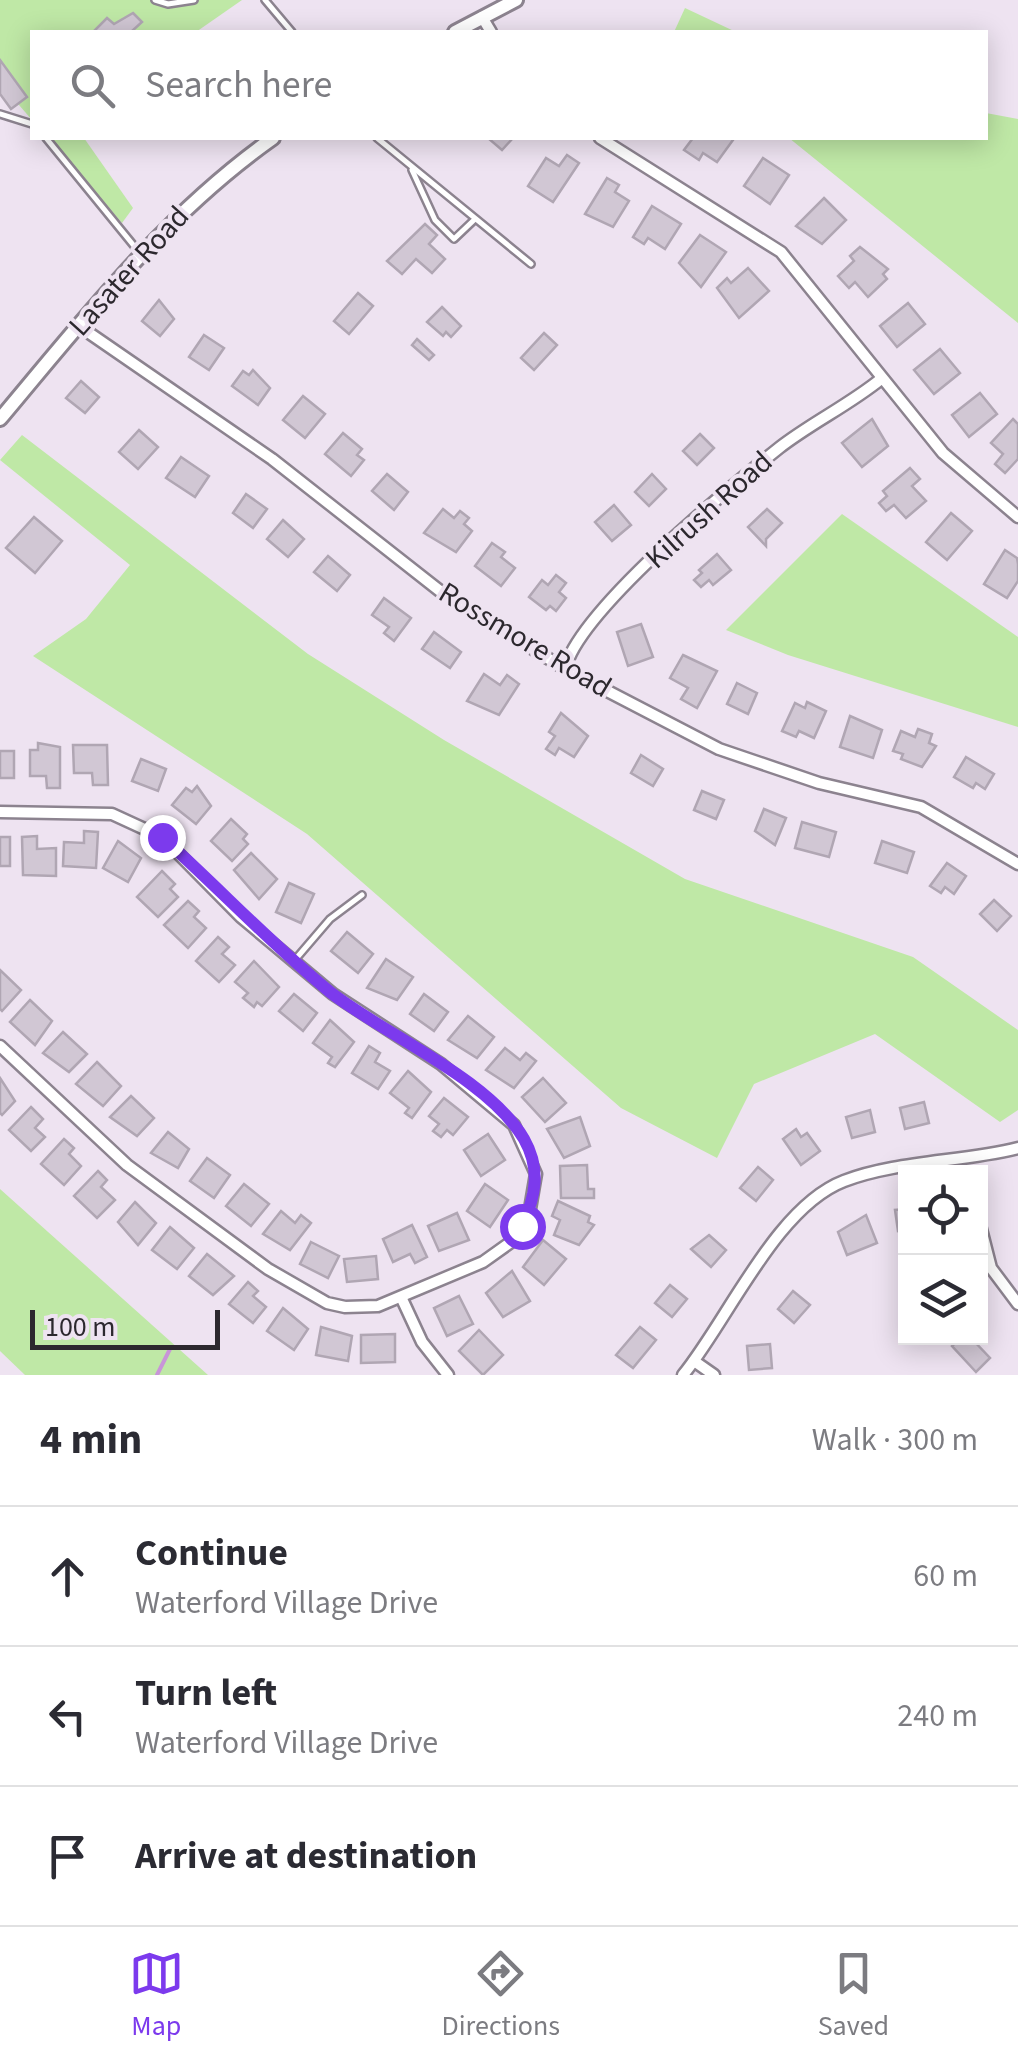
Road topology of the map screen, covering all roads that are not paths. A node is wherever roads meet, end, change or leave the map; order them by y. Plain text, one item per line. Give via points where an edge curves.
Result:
1 (155, 0) edge
2 (194, 0) edge
3 (265, 0) edge
4 (516, 0) edge
5 (482, 18) junction
6 (290, 30) edge
7 (459, 30) edge
8 (489, 30) edge
9 (0, 114) edge
10 (30, 123) edge
11 (48, 140) edge
12 (270, 140) edge
13 (379, 140) edge
14 (603, 140) edge
15 (411, 167) junction
16 (474, 220) junction
17 (140, 252) junction
18 (531, 264) dead end
19 (79, 326) junction
20 (881, 379) junction
21 (0, 419) edge
22 (1018, 517) edge
23 (564, 669) junction
24 (0, 812) edge
25 (1018, 864) edge
26 (362, 895) dead end
27 (294, 961) junction
28 (0, 1046) edge
29 (1018, 1148) edge
30 (971, 1165) edge
31 (898, 1171) edge
32 (988, 1255) edge
33 (402, 1299) junction
34 (1018, 1304) edge
35 (694, 1361) junction
36 (448, 1375) edge
37 (682, 1375) edge
38 (714, 1375) edge

1 - 2 lane
3 - 6 lane
4 - 5 street
5 - 7 street
5 - 8 street
9 - 10 lane
11 - 17 lane
12 - 17 street, Lasater Road via 224,172
13 - 15 lane
14 - 20 street via 780,252
15 - 16 lane
15 - 16 lane via 435,220 454,239
16 - 18 lane
17 - 19 street, Lasater Road
19 - 21 street, Lasater Road
19 - 23 street, Rossmore Road via 272,459 440,591
20 - 22 street via 968,478
20 - 23 street, Kilrush Road via 779,448 634,578 592,622
23 - 25 street, Rossmore Road via 719,749 922,808
24 - 27 street via 88,810 132,820 162,837
26 - 27 lane
27 - 33 street via 498,1110 532,1156 535,1192 511,1242
28 - 33 street via 126,1165 295,1287 345,1308
29 - 30 street
31 - 35 street via 841,1182 812,1201 776,1240
32 - 34 street
33 - 36 street via 422,1342
35 - 37 street
35 - 38 street

